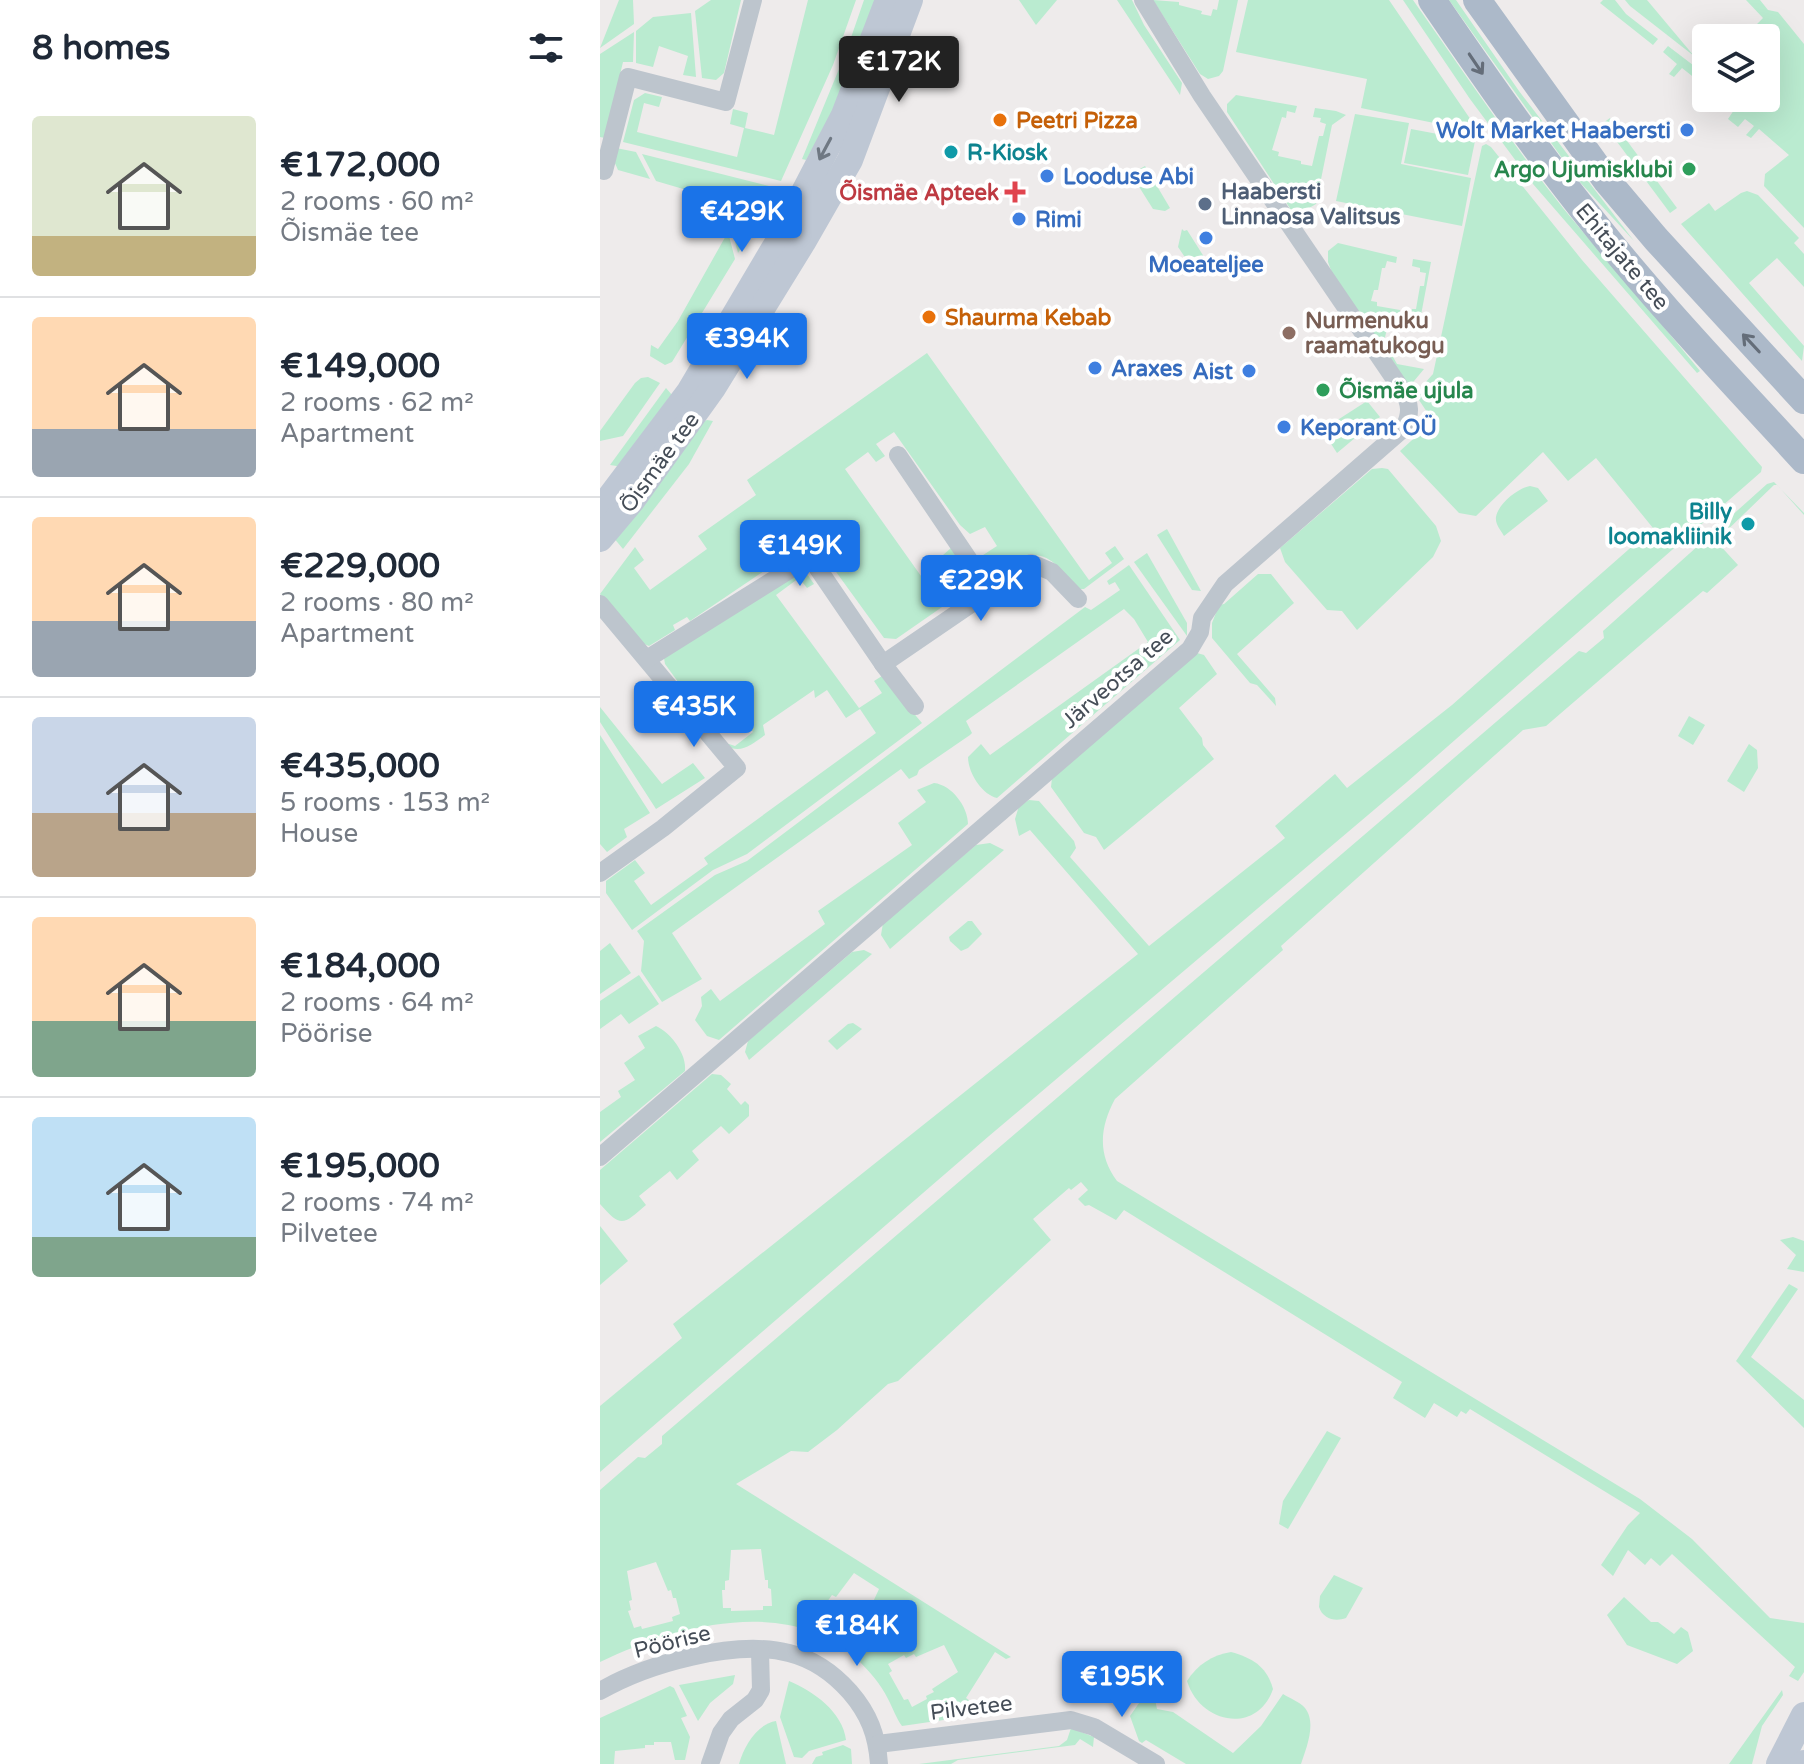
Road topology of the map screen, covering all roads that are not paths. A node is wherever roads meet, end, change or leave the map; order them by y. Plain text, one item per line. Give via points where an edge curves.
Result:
1 (753, 0) edge
2 (888, 0) edge
3 (910, 0) edge
4 (1143, 0) edge
5 (1432, 0) edge
6 (1477, 0) edge
7 (600, 169) edge
8 (1804, 400) edge
9 (898, 455) dead end
10 (1804, 460) edge
11 (600, 510) edge
12 (600, 539) edge
13 (990, 591) junction
14 (1078, 599) dead end
15 (600, 604) edge
16 (647, 659) junction
17 (883, 664) junction
18 (915, 706) dead end
19 (600, 873) edge
20 (600, 1157) edge
21 (760, 1651) junction
22 (600, 1691) edge
23 (1804, 1715) edge
24 (878, 1744) junction
25 (710, 1764) edge
26 (879, 1764) edge
27 (1156, 1764) edge
28 (1779, 1764) edge

1 - 7 street via 726,102 628,77 604,171
2 -> 11 main road, Õismäe tee via 844,115 779,240 689,392
3 - 12 main road, Õismäe tee via 850,160 803,242 713,388
4 - 20 street, Järveotsa tee via 1402,390 1410,416 1404,428 1225,584 1202,618 1190,649
5 -> 10 main road, Ehitajate tee via 1583,210
8 -> 6 main road, Ehitajate tee via 1607,181
9 - 13 street
13 - 14 street via 1031,563 1052,572
13 - 17 street
15 - 16 street
16 - 17 street via 810,557
16 - 19 street via 737,768
17 - 18 street
21 - 22 street, Pöörise via 726,1651 670,1662
21 - 24 street, Pöörise via 789,1652 830,1673 858,1701
21 - 25 street via 761,1690 721,1733
23 - 28 main road
24 - 26 street, Pöörise
24 - 27 street, Pilvetee via 1071,1720 1094,1727

